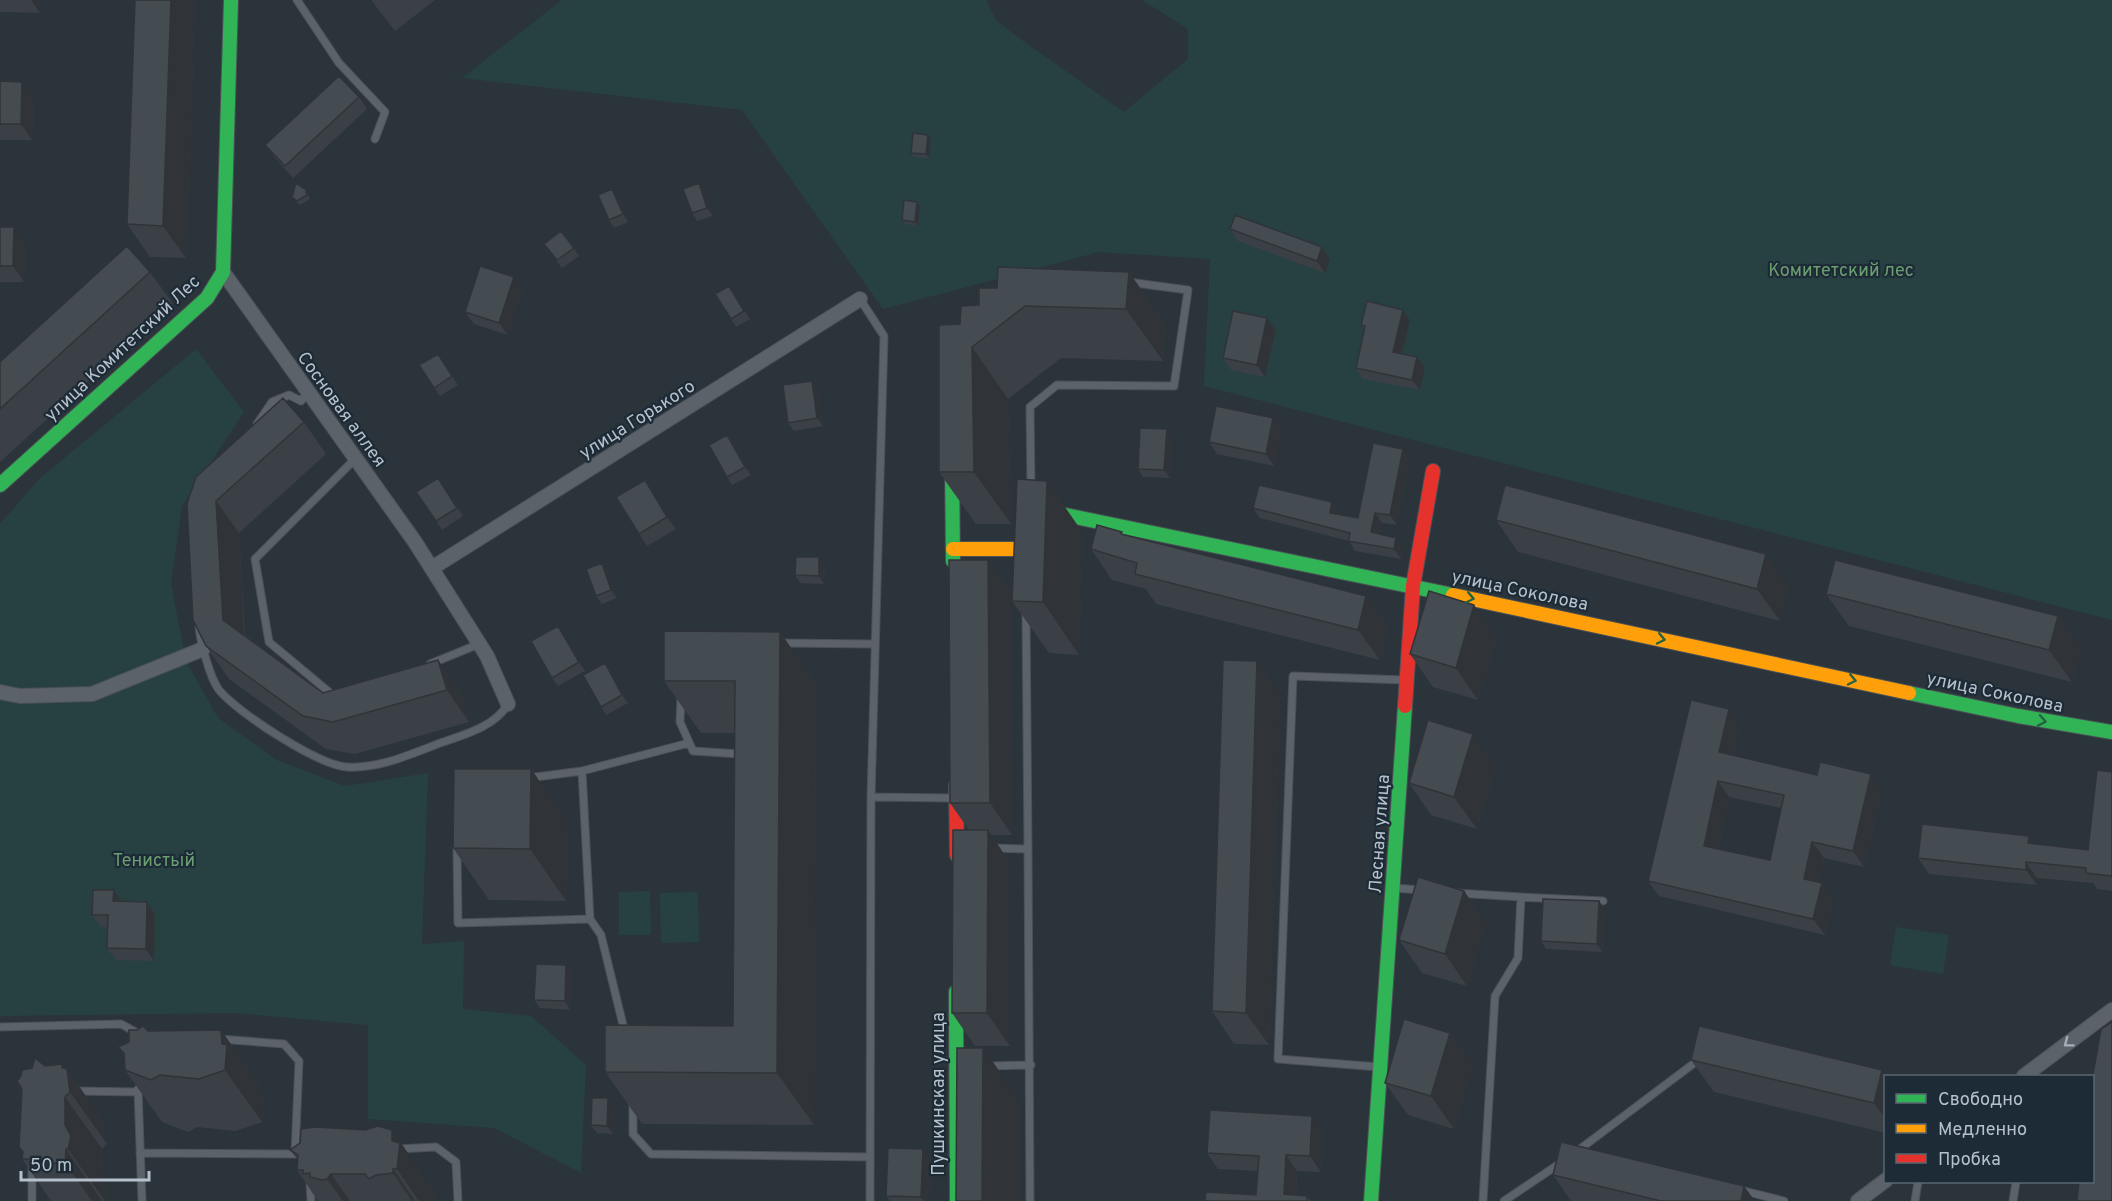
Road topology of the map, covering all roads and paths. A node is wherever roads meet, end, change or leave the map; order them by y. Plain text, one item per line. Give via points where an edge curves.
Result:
1 (231, 0) edge
2 (299, 0) edge
3 (375, 139) dead end
4 (223, 272) junction
5 (1118, 281) edge
6 (860, 299) joint
7 (308, 392) junction
8 (252, 436) edge
9 (952, 444) edge
10 (355, 459) junction
11 (1433, 471) dead end
12 (0, 485) edge
13 (1031, 508) junction
14 (953, 549) junction
15 (432, 568) junction
16 (954, 573) edge
17 (1413, 586) junction
18 (1026, 609) edge
19 (198, 615) edge
20 (770, 643) edge
21 (479, 644) junction
22 (874, 644) junction
23 (203, 649) junction
24 (426, 666) edge
25 (1406, 680) junction
26 (682, 690) edge
27 (0, 692) edge
28 (341, 701) edge
29 (508, 704) joint
30 (2112, 732) edge
31 (689, 743) junction
32 (746, 761) edge
33 (582, 771) junction
34 (956, 774) edge
35 (519, 780) edge
36 (871, 798) junction
37 (956, 798) junction
38 (457, 834) edge
39 (982, 848) edge
40 (1028, 849) junction
41 (957, 871) edge
42 (1394, 888) junction
43 (1428, 891) edge
44 (1452, 892) edge
45 (1521, 897) junction
46 (1603, 901) dead end
47 (590, 919) junction
48 (956, 975) edge
49 (2112, 1010) edge
50 (0, 1027) edge
51 (215, 1039) edge
52 (628, 1045) edge
53 (141, 1047) edge
54 (1708, 1053) edge
55 (1031, 1065) junction
56 (981, 1066) edge
57 (1380, 1067) junction
58 (2027, 1075) edge
59 (139, 1080) edge
60 (633, 1090) edge
61 (71, 1091) edge
62 (138, 1092) junction
63 (392, 1149) edge
64 (1577, 1151) junction
65 (32, 1153) edge
66 (140, 1153) junction
67 (304, 1153) edge
68 (295, 1154) junction
69 (1589, 1154) edge
70 (870, 1157) junction
71 (310, 1175) edge
72 (1884, 1182) edge
73 (1918, 1183) edge
74 (2016, 1183) edge
75 (1727, 1187) edge
76 (32, 1201) edge
77 (142, 1201) edge
78 (311, 1201) edge
79 (458, 1201) edge
80 (870, 1201) edge
81 (957, 1201) edge
82 (1030, 1201) edge
83 (1371, 1201) edge
84 (1483, 1201) edge
85 (1504, 1201) edge
86 (1784, 1201) edge
87 (1858, 1201) edge
88 (1915, 1201) edge
89 (2013, 1201) edge

1 - 4 street, улица Комитетский Лес
2 - 3 lane via 339,63 385,112
4 - 7 street, Сосновая аллея
4 - 12 street, улица Комитетский Лес via 207,298
5 - 13 lane via 1188,290 1174,386 1056,385 1030,406
6 - 15 street, улица Горького
6 - 22 lane via 884,336
7 - 8 lane via 301,401 290,395 272,402
7 - 10 street, Сосновая аллея
9 - 14 street
10 - 15 street, Сосновая аллея
10 - 28 lane via 255,559 269,642
11 - 17 street, Лесная улица
13 - 14 street via 1025,555
13 - 17 street, улица Соколова
14 - 16 street
15 - 21 street
17 - 25 street, Лесная улица
17 -> 30 street, улица Соколова via 2018,716
18 - 40 lane
19 - 23 lane
20 - 22 lane
21 - 24 lane
21 - 29 street
22 - 36 lane
23 - 27 street via 92,694 20,696
23 - 29 lane via 219,689 251,717 314,757 346,767 390,762 468,733 501,717
25 - 42 street, Лесная улица
25 - 57 lane via 1293,676 1278,1059
26 - 31 lane via 680,722
31 - 32 lane via 693,751 740,754
31 - 33 lane
33 - 35 lane
33 - 47 lane
34 - 37 street
36 - 37 lane
36 - 70 lane
37 - 41 street via 960,848
38 - 47 lane via 458,923
39 - 40 lane
40 - 55 lane
42 - 43 lane
42 - 57 street, Лесная улица
44 - 45 lane
45 - 46 lane
45 - 84 lane via 1518,958 1495,996
47 - 52 lane via 601,935
48 - 81 street, Пушкинская улица via 960,1067
49 -> 58 street
50 - 53 lane via 121,1024 145,1035
51 - 68 lane via 284,1044 299,1061
54 - 64 lane
55 - 56 lane
55 - 82 lane
57 - 83 street, Лесная улица
59 - 62 lane
60 - 70 lane via 633,1134 651,1154
61 - 62 lane
62 - 66 lane
63 - 79 lane via 436,1147 456,1162
64 - 69 lane
64 - 85 lane
65 - 76 lane
66 - 68 lane
66 - 77 lane
67 - 68 lane
70 - 80 lane
71 - 78 lane
72 - 87 street
73 - 88 lane
74 - 89 lane
75 - 86 lane

